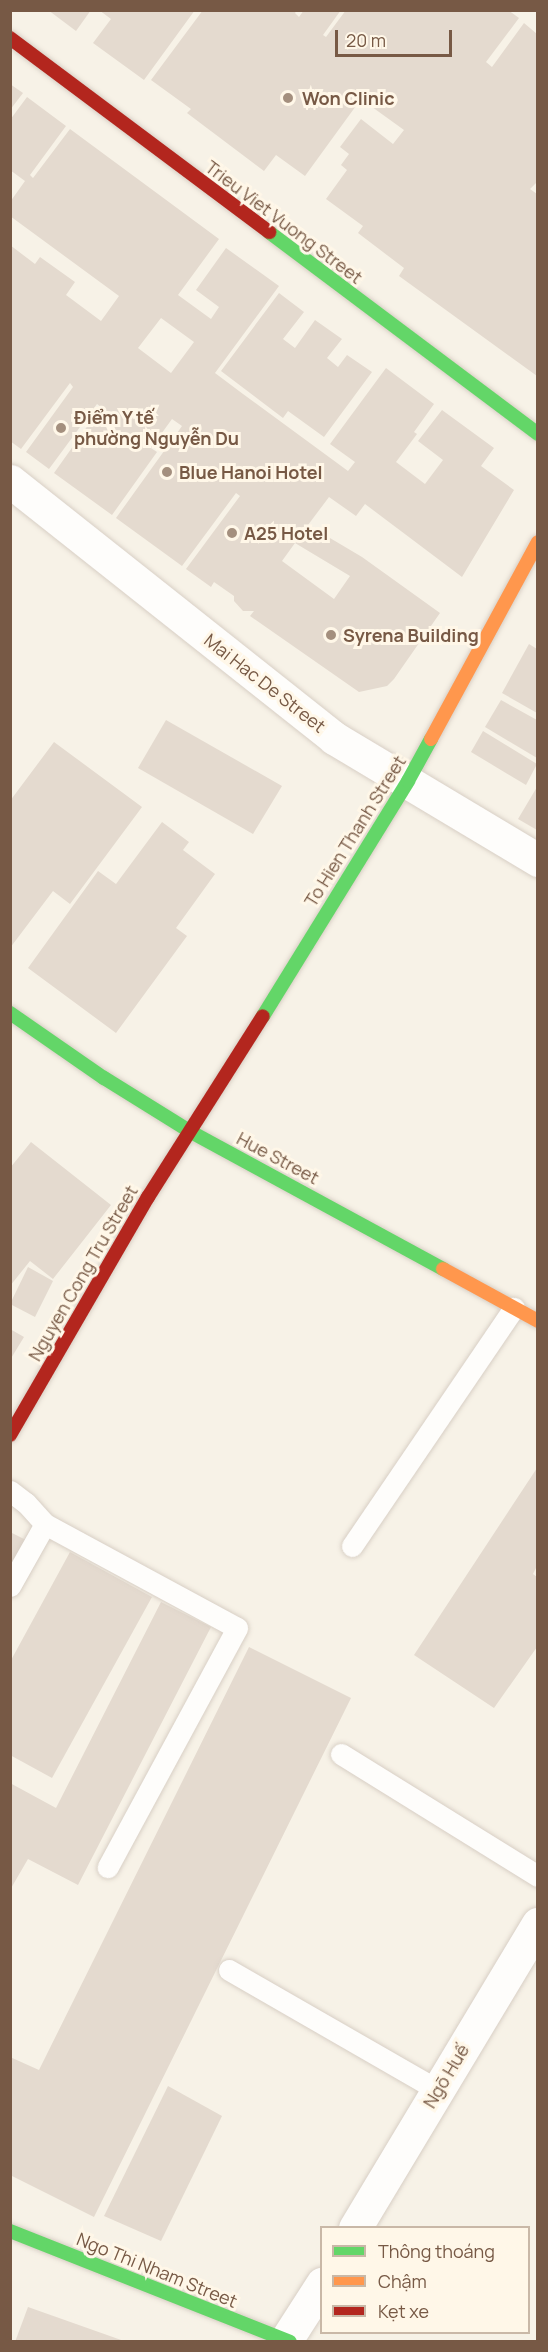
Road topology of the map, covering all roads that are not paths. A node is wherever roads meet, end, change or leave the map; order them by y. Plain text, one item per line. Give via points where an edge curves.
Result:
1 (10, 38) edge
2 (537, 434) edge
3 (10, 481) edge
4 (537, 542) edge
5 (408, 781) junction
6 (537, 860) edge
7 (10, 1013) edge
8 (192, 1132) junction
9 (514, 1308) junction
10 (537, 1321) edge
11 (10, 1435) edge
12 (10, 1491) edge
13 (45, 1524) junction
14 (352, 1546) dead end
15 (10, 1586) edge
16 (341, 1754) dead end
17 (108, 1867) dead end
18 (537, 1876) edge
19 (537, 1924) edge
20 (229, 1970) dead end
21 (438, 2090) junction
22 (356, 2226) edge
23 (10, 2231) edge
24 (320, 2286) edge
25 (288, 2341) edge

1 - 2 street, Trieu Viet Vuong Street
3 - 5 street, Mai Hac De Street via 334,738
4 - 5 street, To Hien Thanh Street
5 - 6 street, Mai Hac De Street
5 - 8 street, To Hien Thanh Street
7 - 8 street, Hue Street
8 - 9 street, Hue Street
8 - 11 street, Nguyen Cong Tru Street via 148,1197
9 - 10 street, Hue Street
9 - 14 lane
12 - 13 lane
13 - 15 lane
13 - 17 lane via 237,1628
16 - 18 lane
19 - 21 street, Ngõ Huế
20 - 21 lane
21 - 22 street, Ngõ Huế
23 - 25 street, Ngo Thi Nham Street
24 - 25 street

